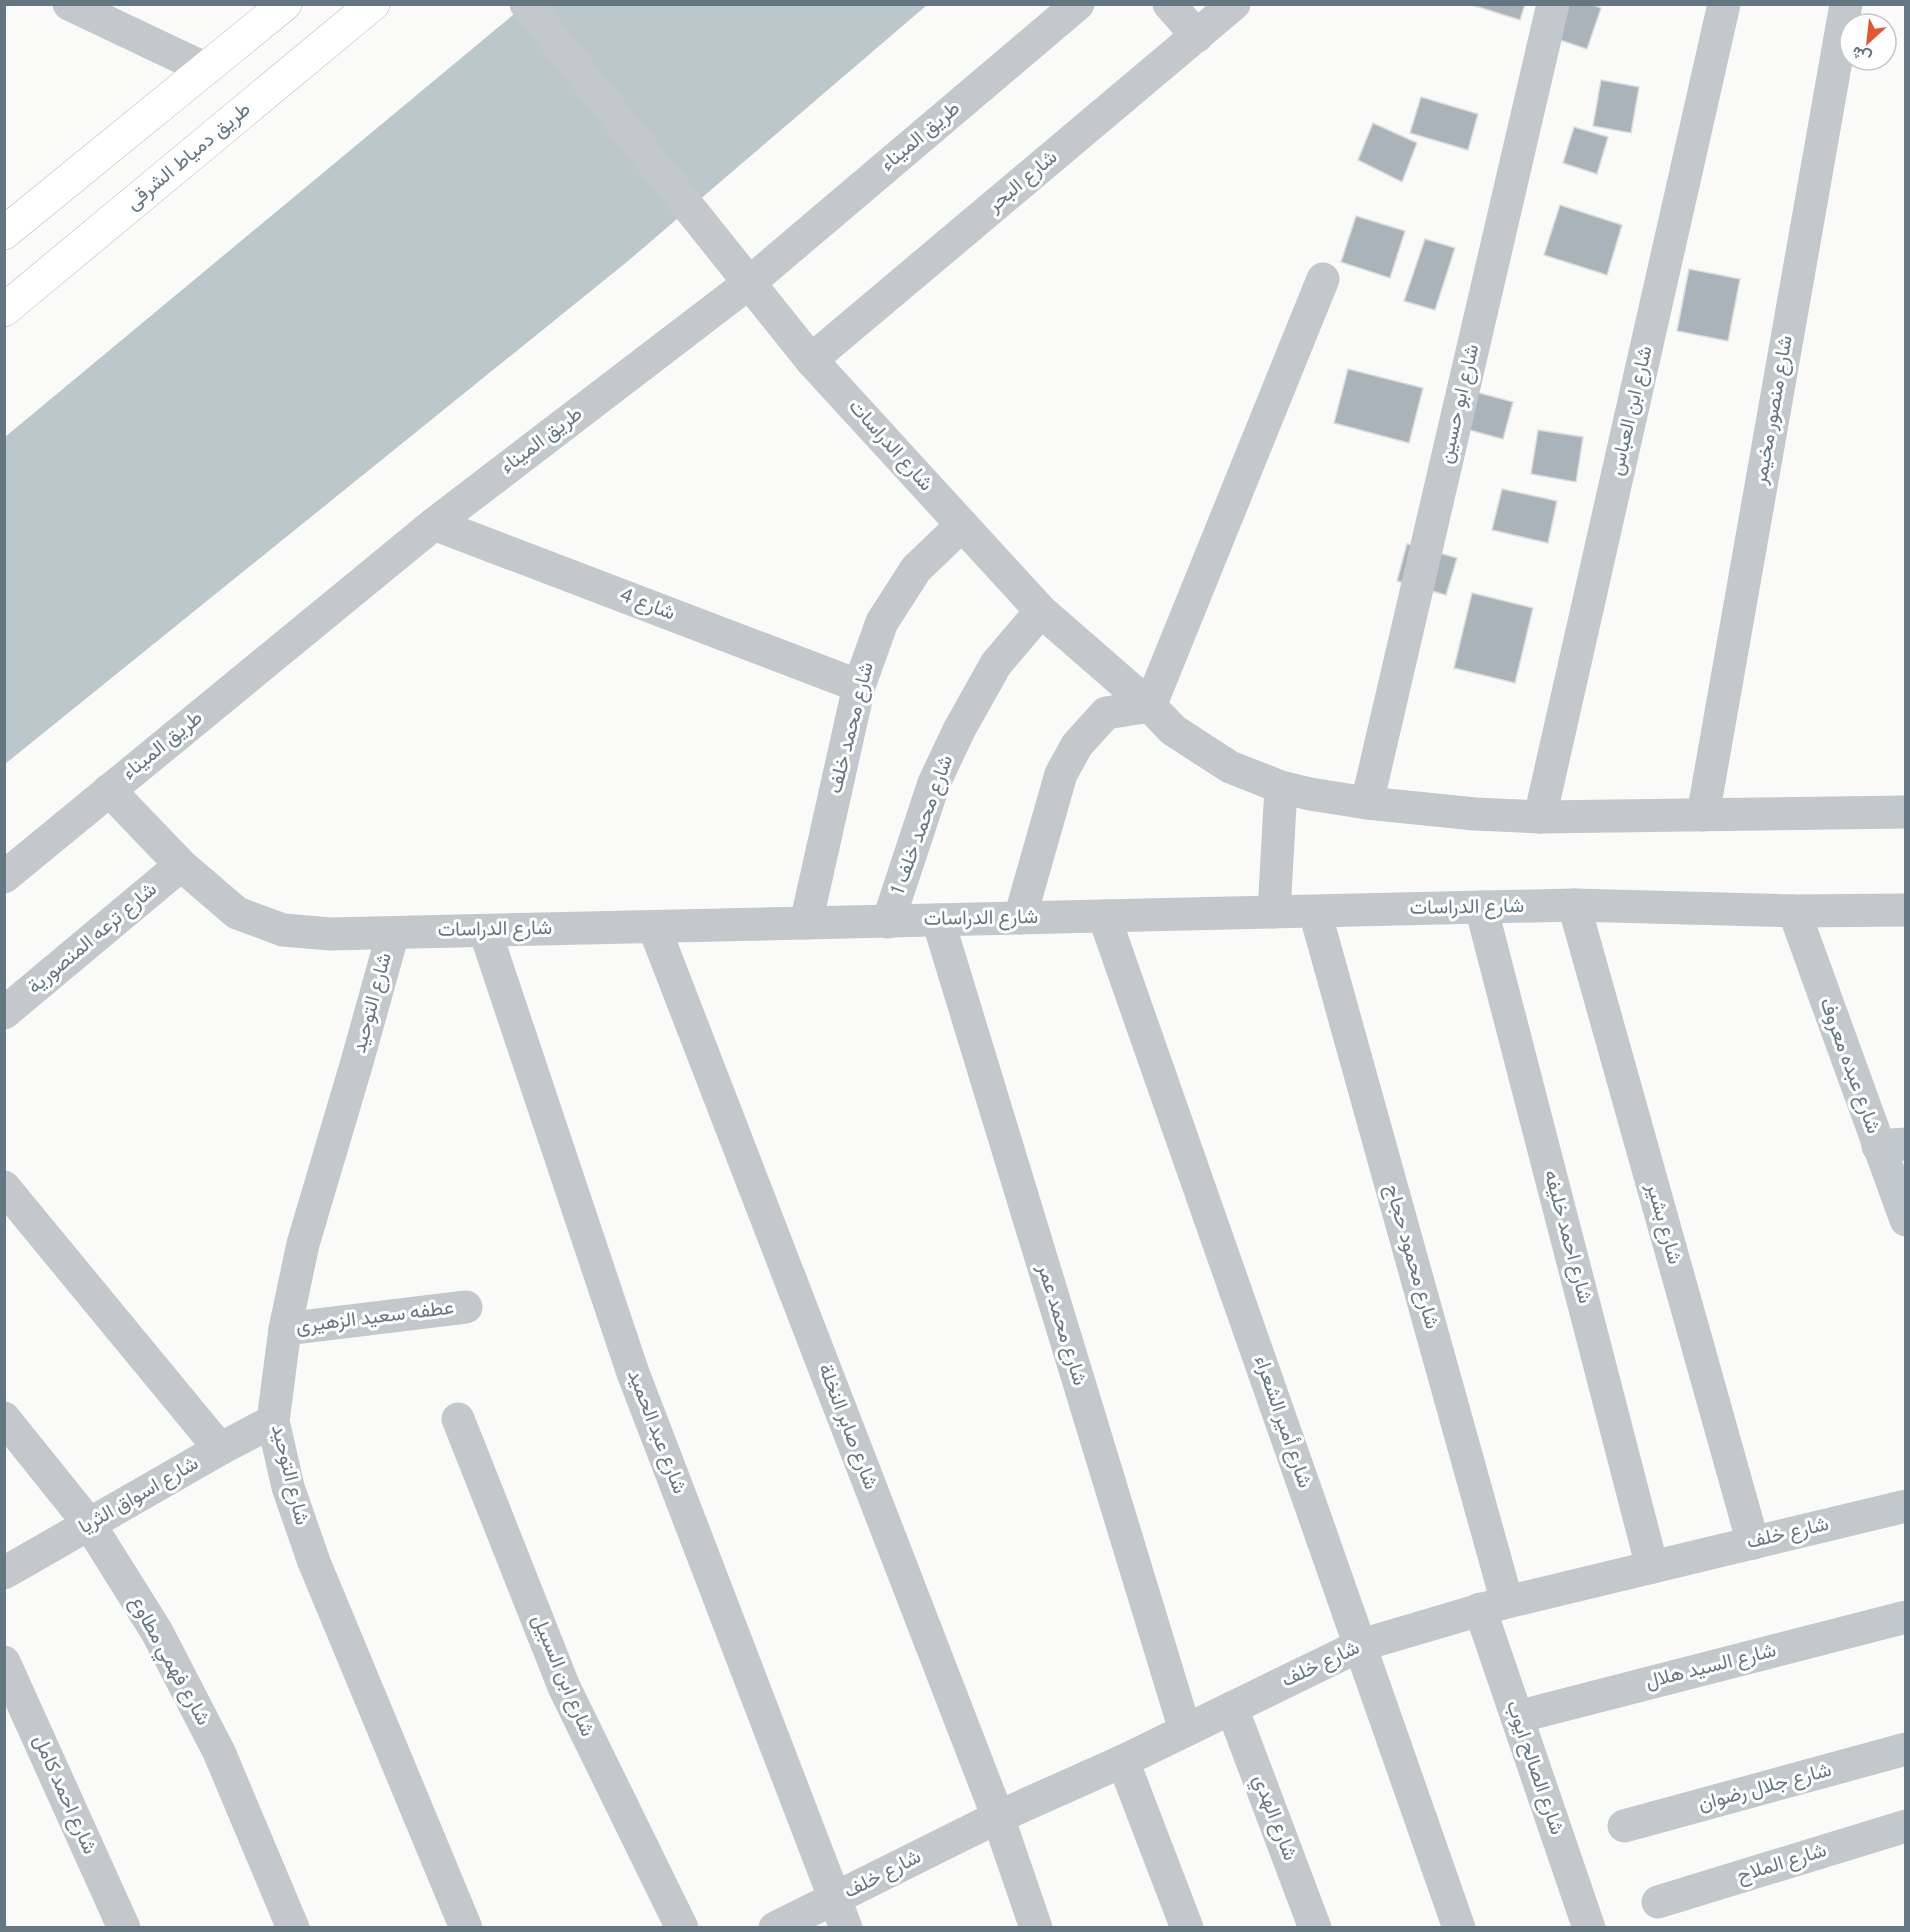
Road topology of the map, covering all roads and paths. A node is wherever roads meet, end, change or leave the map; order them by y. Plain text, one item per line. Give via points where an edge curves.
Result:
1 (69, 4) edge
2 (285, 4) edge
3 (373, 4) edge
4 (526, 4) edge
5 (1078, 4) edge
6 (1168, 4) edge
7 (1234, 4) edge
8 (1553, 4) edge
9 (1724, 4) edge
10 (1846, 4) edge
11 (1197, 36) junction
12 (206, 69) junction
13 (4, 233) edge
14 (1323, 279) dead end
15 (749, 283) junction
16 (4, 310) edge
17 (811, 360) junction
18 (434, 524) junction
19 (962, 525) junction
20 (1041, 611) junction
21 (859, 686) junction
22 (1150, 706) junction
23 (1281, 787) junction
24 (109, 790) junction
25 (1367, 803) junction
26 (1905, 812) edge
27 (1703, 815) junction
28 (1540, 817) junction
29 (181, 865) junction
30 (4, 877) edge
31 (1574, 905) junction
32 (1481, 907) junction
33 (1905, 910) edge
34 (1794, 911) junction
35 (1274, 912) junction
36 (1315, 912) junction
37 (1104, 916) junction
38 (1020, 918) junction
39 (938, 920) junction
40 (888, 922) junction
41 (806, 923) junction
42 (654, 927) junction
43 (485, 931) junction
44 (393, 933) junction
45 (4, 1013) edge
46 (1892, 1145) edge
47 (4, 1187) edge
48 (1905, 1220) edge
49 (466, 1306) dead end
50 (285, 1329) junction
51 (4, 1418) edge
52 (458, 1419) dead end
53 (273, 1421) junction
54 (220, 1449) junction
55 (1905, 1506) edge
56 (90, 1525) junction
57 (1753, 1543) junction
58 (1652, 1567) junction
59 (4, 1573) edge
60 (1493, 1606) junction
61 (1905, 1617) edge
62 (1361, 1645) junction
63 (4, 1662) edge
64 (1232, 1708) junction
65 (1517, 1717) junction
66 (1185, 1730) junction
67 (1905, 1749) edge
68 (1123, 1761) junction
69 (998, 1817) junction
70 (1624, 1826) dead end
71 (1905, 1826) edge
72 (1658, 1902) dead end
73 (840, 1913) edge
74 (124, 1928) edge
75 (293, 1928) edge
76 (466, 1928) edge
77 (682, 1928) edge
78 (775, 1928) edge
79 (1036, 1928) edge
80 (1187, 1928) edge
81 (1315, 1928) edge
82 (1459, 1928) edge
83 (1589, 1928) edge

1 - 12 street
2 - 12 highway
3 - 16 highway, طريق دمياط الشرقى
4 - 15 street, شارع الدراسات
5 - 15 street, طريق الميناء
6 - 11 street
7 - 11 street, شارع البحر
8 - 25 street, شارع ابو حسين
9 - 28 street, شارع ابن العباس
10 - 27 street, شارع منصور مخيمر
11 - 17 street, شارع البحر
12 - 13 highway
14 - 22 street
15 - 17 street, شارع الدراسات
15 - 18 street, طريق الميناء
17 - 19 street, شارع الدراسات
18 - 21 street, شارع 4
18 - 24 street, طريق الميناء
19 - 20 street, شارع الدراسات
19 - 21 street, شارع محمد خلف via 916,568 882,622
20 - 22 street, شارع الدراسات
20 - 40 street, شارع محمد خلف 1 via 996,664 959,730 934,783
21 - 41 street, شارع محمد خلف
22 - 23 street, شارع الدراسات via 1173,730 1230,767
22 - 38 street via 1106,713 1077,745 1061,774
23 - 25 street, شارع الدراسات
23 - 35 street
24 - 29 street, شارع الدراسات
24 - 30 street, طريق الميناء
25 - 28 street, شارع الدراسات
26 - 27 street, شارع الدراسات
27 - 28 street, شارع الدراسات
29 - 44 street, شارع الدراسات via 237,913 283,930
29 - 45 street, شارع ترعه المنصورية
31 - 32 street, شارع الدراسات
31 - 34 street, شارع الدراسات
31 - 57 street, شارع بشير
32 - 36 street, شارع الدراسات
32 - 58 street, شارع احمد خليفه
33 - 34 street, شارع الدراسات
34 - 46 street, شارع عبده معروف
35 - 36 street, شارع الدراسات
35 - 37 street, شارع الدراسات
36 - 60 street, شارع محمود حجاج
37 - 38 street, شارع الدراسات
37 - 62 street, شارع أمير الشعراء
38 - 39 street, شارع الدراسات
39 - 40 street, شارع الدراسات
39 - 66 street, شارع محمد عمر
40 - 41 street, شارع الدراسات
41 - 42 street, شارع الدراسات
42 - 43 street, شارع الدراسات
42 - 69 street, شارع صابر النخلة
43 - 44 street, شارع الدراسات
43 - 73 street, شارع عبد الحميد via 633,1373
44 - 50 street, شارع التوحيد via 303,1244
46 - 48 street, شارع عبده معروف
47 - 54 street
49 - 50 street, عطفه سعيد الزهيرى
50 - 53 street, شارع التوحيد
51 - 56 street, شارع فهمي مطاوع
52 - 77 street, شارع ابن السبيل via 564,1687
53 - 54 street, شارع اسواق الثريا
53 - 76 street, شارع التوحيد via 288,1487 314,1562
54 - 56 street, شارع اسواق الثريا
55 - 57 street, شارع خلف
56 - 59 street, شارع اسواق الثريا
56 - 75 street, شارع فهمي مطاوع via 157,1632 219,1752
57 - 58 street, شارع خلف
58 - 60 street, شارع خلف
60 - 62 street, شارع خلف
60 - 65 street, شارع الصالح ايوب
61 - 65 street, شارع السيد هلال
62 - 64 street, شارع خلف
62 - 82 street, شارع أمير الشعراء
63 - 74 street, شارع احمد كامل
64 - 66 street, شارع خلف
64 - 81 street, شارع الهدي
65 - 83 street, شارع الصالح ايوب
66 - 68 street, شارع خلف
67 - 70 street, شارع جلال رضوان
68 - 69 street, شارع خلف
68 - 80 street
69 - 73 street, شارع خلف
69 - 79 street, شارع صابر النخلة
71 - 72 street, شارع الملاح
73 - 78 street, شارع خلف

